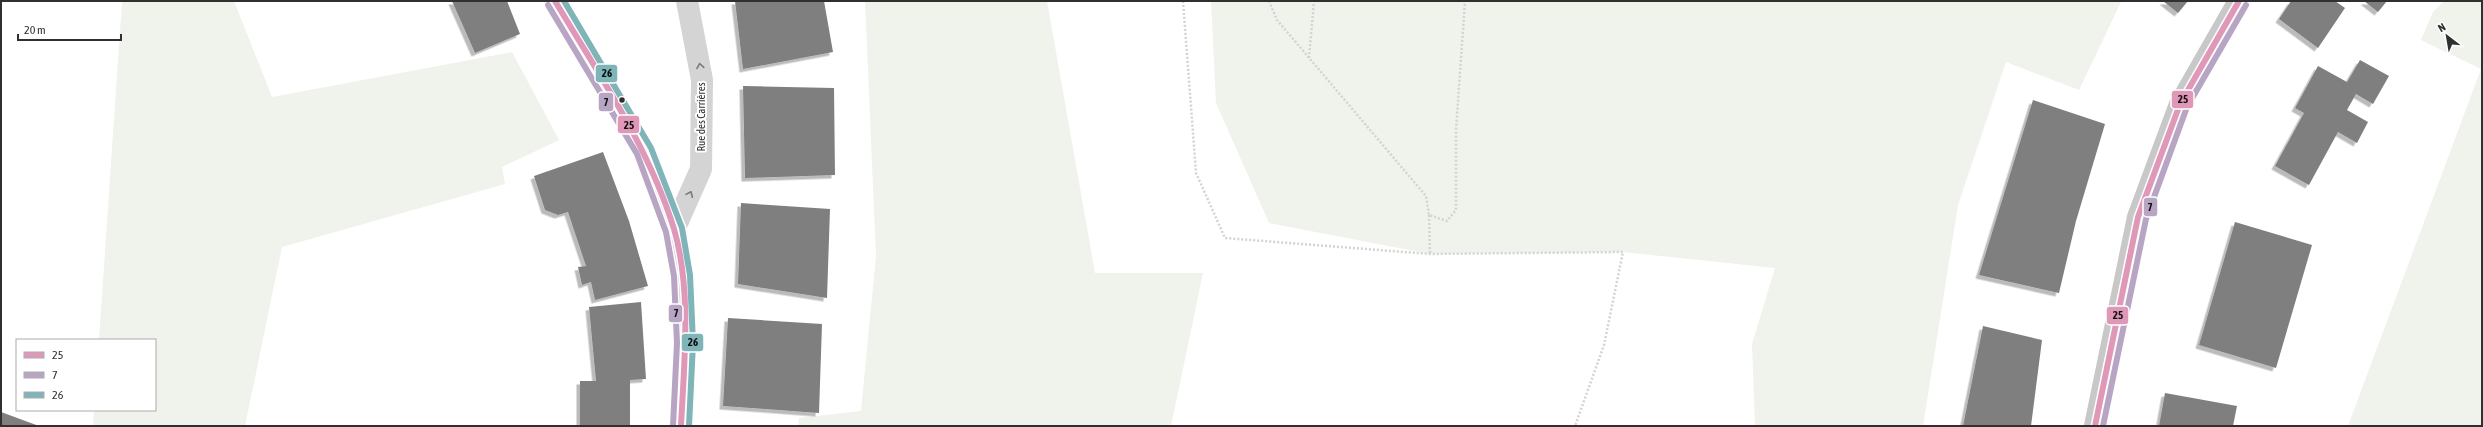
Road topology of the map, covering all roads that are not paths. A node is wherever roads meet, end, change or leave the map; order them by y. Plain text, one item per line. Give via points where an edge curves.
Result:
1 (555, 1) edge
2 (687, 1) edge
3 (2239, 1) edge
4 (674, 230) junction
5 (681, 426) edge
6 (2095, 426) edge

1 - 4 main road via 644,151
4 -> 2 street, Rue des Carrières via 701,169 702,80
3 - 6 main road via 2180,104 2138,217
4 - 5 main road via 682,283 684,343

